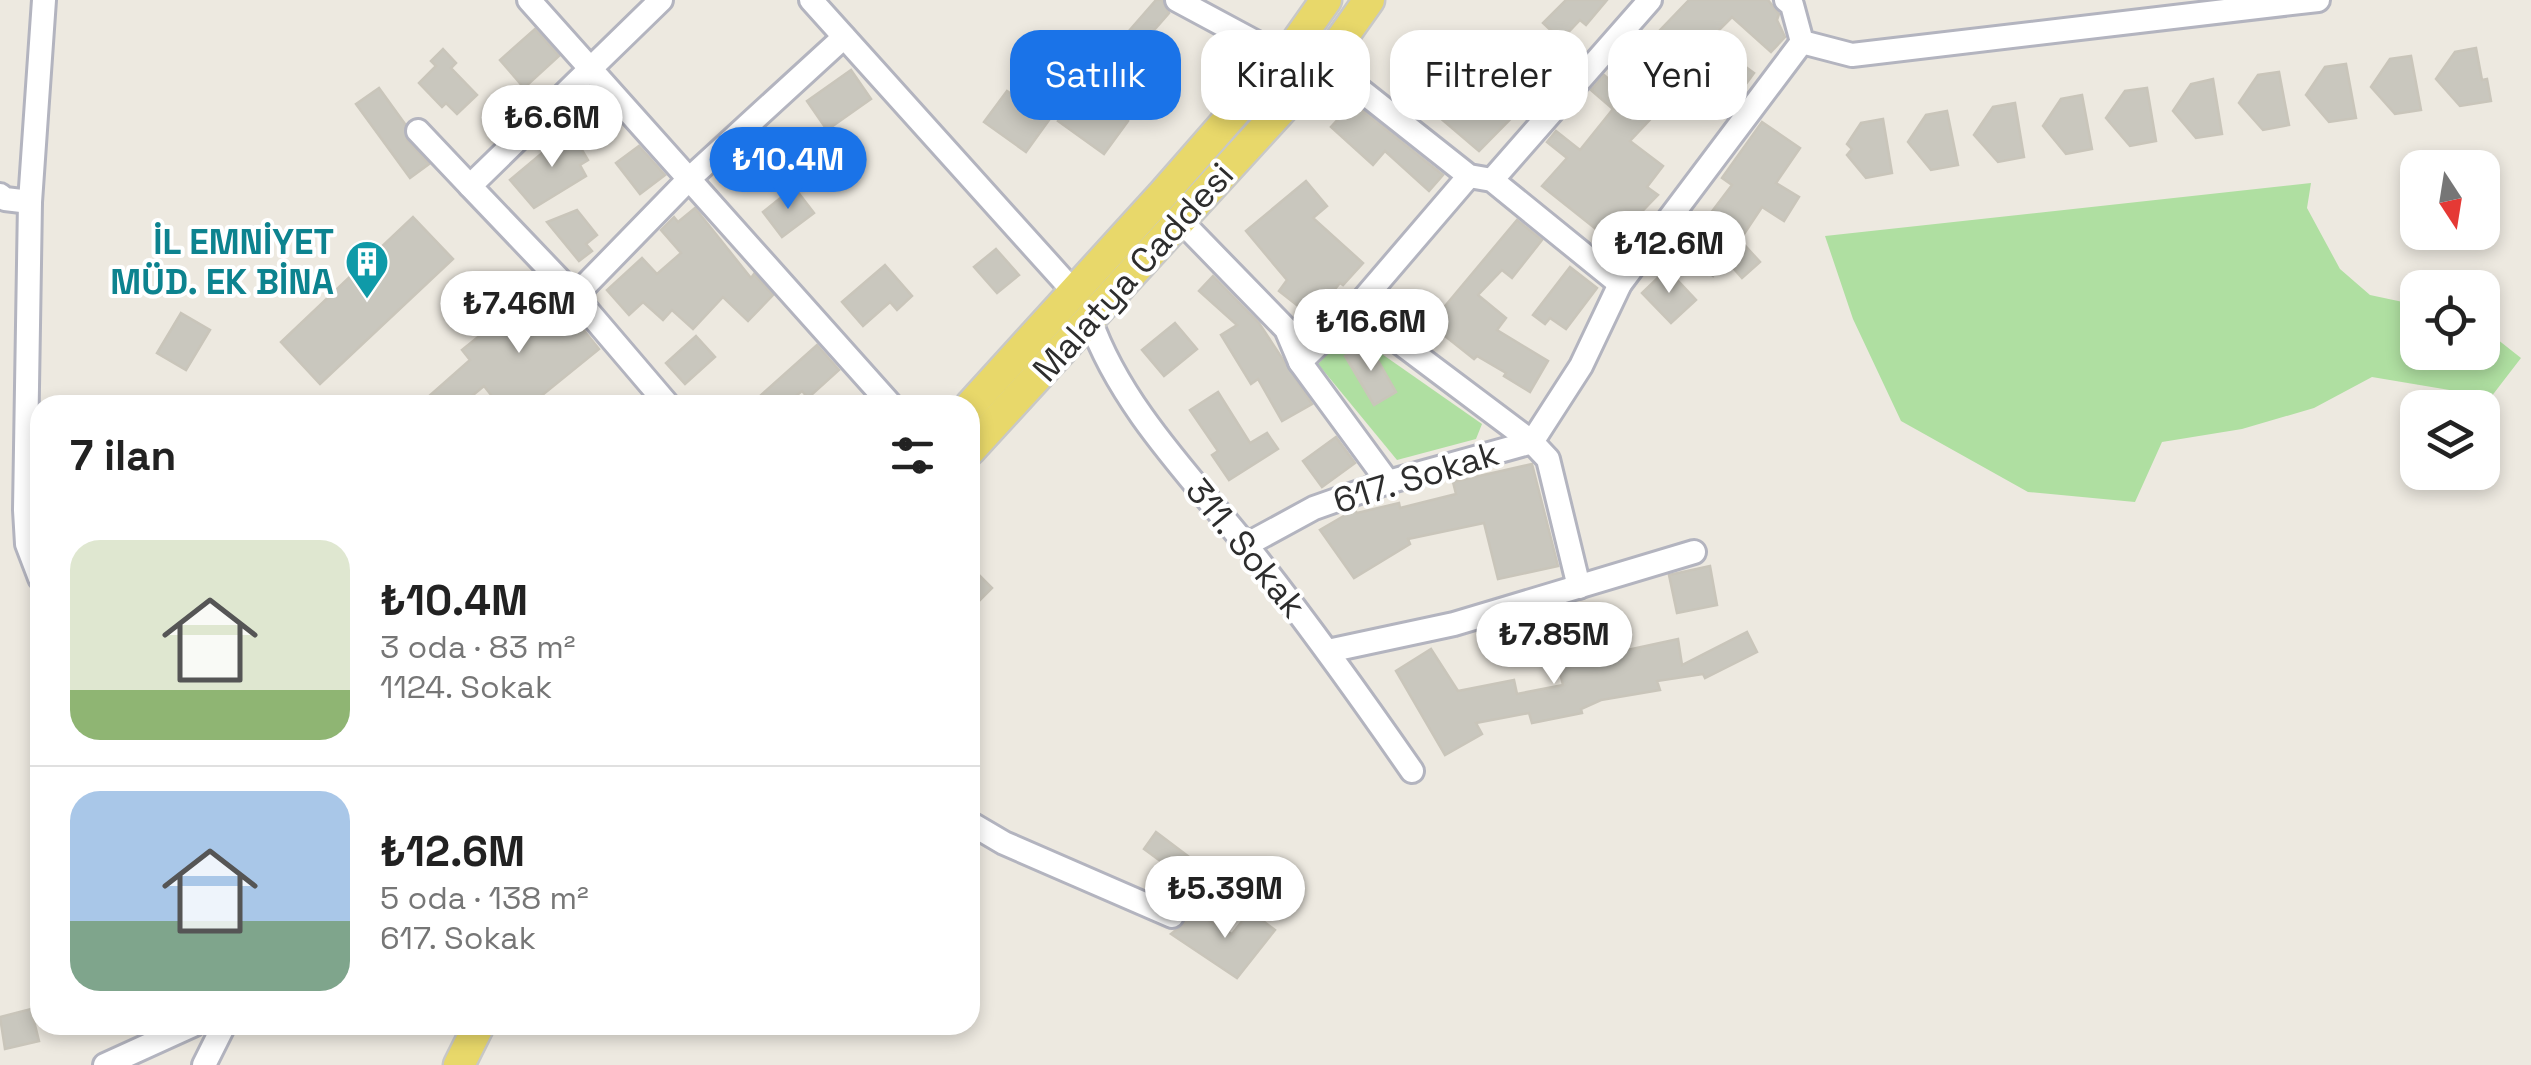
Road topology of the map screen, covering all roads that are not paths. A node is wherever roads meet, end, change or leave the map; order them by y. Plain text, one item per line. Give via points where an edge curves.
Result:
1 (44, 0) edge
2 (528, 0) edge
3 (660, 0) edge
4 (811, 0) edge
5 (1177, 0) edge
6 (1326, 0) edge
7 (1369, 0) edge
8 (1650, 0) edge
9 (2318, 0) edge
10 (1796, 2) edge
11 (1233, 30) edge
12 (1303, 30) edge
13 (1348, 30) edge
14 (844, 36) junction
15 (1802, 42) junction
16 (590, 66) junction
17 (1370, 95) edge
18 (1227, 120) edge
19 (1272, 120) edge
20 (418, 131) dead end
21 (690, 178) junction
22 (1481, 178) junction
23 (470, 186) junction
24 (0, 195) edge
25 (30, 202) junction
26 (1180, 220) junction
27 (1620, 284) junction
28 (1074, 292) junction
29 (575, 296) junction
30 (1355, 309) junction
31 (1090, 319) junction
32 (1300, 362) junction
33 (659, 395) edge
34 (882, 395) edge
35 (980, 395) edge
36 (980, 439) edge
37 (1532, 442) junction
38 (1388, 482) junction
39 (1246, 546) junction
40 (30, 552) edge
41 (1694, 552) dead end
42 (1579, 587) junction
43 (1328, 651) junction
44 (1412, 771) dead end
45 (980, 828) edge
46 (1172, 916) dead end
47 (171, 1035) edge
48 (219, 1035) edge
49 (474, 1035) edge
50 (106, 1065) edge
51 (204, 1065) edge
52 (459, 1065) edge

1 - 25 street
2 - 16 street
3 - 16 street
4 - 14 street
5 - 11 street
6 - 12 main road, Malatya Caddesi
7 - 13 main road, Malatya Caddesi
8 - 22 street
9 - 15 street via 1898,52 1852,55
10 - 15 street
14 - 21 street
14 - 28 street
15 - 27 street, 617. Sokak
16 - 21 street
16 - 23 street
17 - 22 street
18 - 28 main road, Malatya Caddesi
19 - 26 main road, Malatya Caddesi
20 - 23 street
21 - 29 street
21 - 34 street
22 - 27 street
22 - 30 street
23 - 29 street
24 - 25 street
25 - 40 street via 24,510
26 - 31 main road, Malatya Caddesi
26 - 32 street via 1286,328
27 - 37 street, 617. Sokak via 1581,366
28 - 35 main road, Malatya Caddesi
29 - 33 street
30 - 32 street
30 - 37 street
31 - 36 main road, Malatya Caddesi
31 - 39 street, 311. Sokak via 1101,350 1152,427
32 - 38 street
37 - 38 street, 617. Sokak
37 - 42 street via 1548,459
38 - 39 street, 617. Sokak via 1314,508
39 - 43 street, 311. Sokak
41 - 42 street
42 - 43 street
43 - 44 street, 311. Sokak
45 - 46 street
47 - 50 street
48 - 51 street
49 - 52 main road

